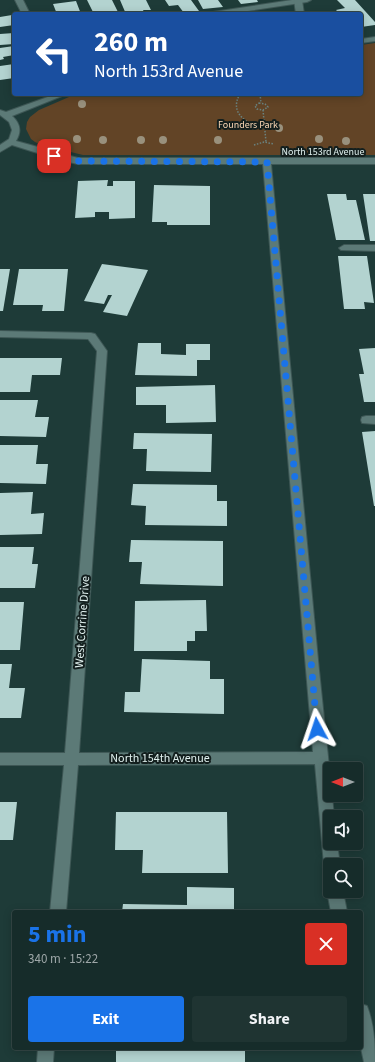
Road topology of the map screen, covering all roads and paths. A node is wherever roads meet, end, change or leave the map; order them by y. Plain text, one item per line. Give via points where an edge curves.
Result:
1 (19, 0) edge
2 (307, 0) edge
3 (298, 1) edge
4 (25, 12) edge
5 (226, 12) edge
6 (300, 12) edge
7 (375, 39) edge
8 (363, 41) edge
9 (57, 96) edge
10 (239, 96) edge
11 (260, 96) edge
12 (261, 103) junction
13 (263, 110) junction
14 (3, 114) edge
15 (265, 129) junction
16 (10, 142) junction
17 (266, 142) dead end
18 (0, 149) edge
19 (375, 161) edge
20 (267, 162) junction
21 (344, 248) dead end
22 (375, 248) edge
23 (0, 334) edge
24 (72, 758) junction
25 (320, 758) junction
26 (0, 759) edge
27 (331, 858) edge
28 (336, 898) edge
29 (58, 910) edge
30 (339, 910) edge
31 (363, 1021) edge
32 (46, 1050) edge
33 (45, 1062) edge
34 (372, 1062) edge

1 - 4 street
2 - 3 street
3 - 5 street
3 - 6 street
7 - 8 street
9 - 14 street
10 - 15 path via 237,108 241,118 249,125
11 - 12 path
12 - 13 path via 268,106
12 - 13 path via 255,107
13 - 15 path
14 - 16 street via 16,126 16,134
15 - 17 path
16 - 18 street
16 - 20 street, North 153rd Avenue via 78,161
19 - 20 street, North 153rd Avenue
20 - 25 street
21 - 22 street
23 - 24 street, West Corrine Drive via 91,336 102,350
24 - 25 street, North 154th Avenue
24 - 26 street, North 154th Avenue
24 - 29 street, West Corrine Drive
25 - 27 street
28 - 30 street
31 - 34 street
32 - 33 street

